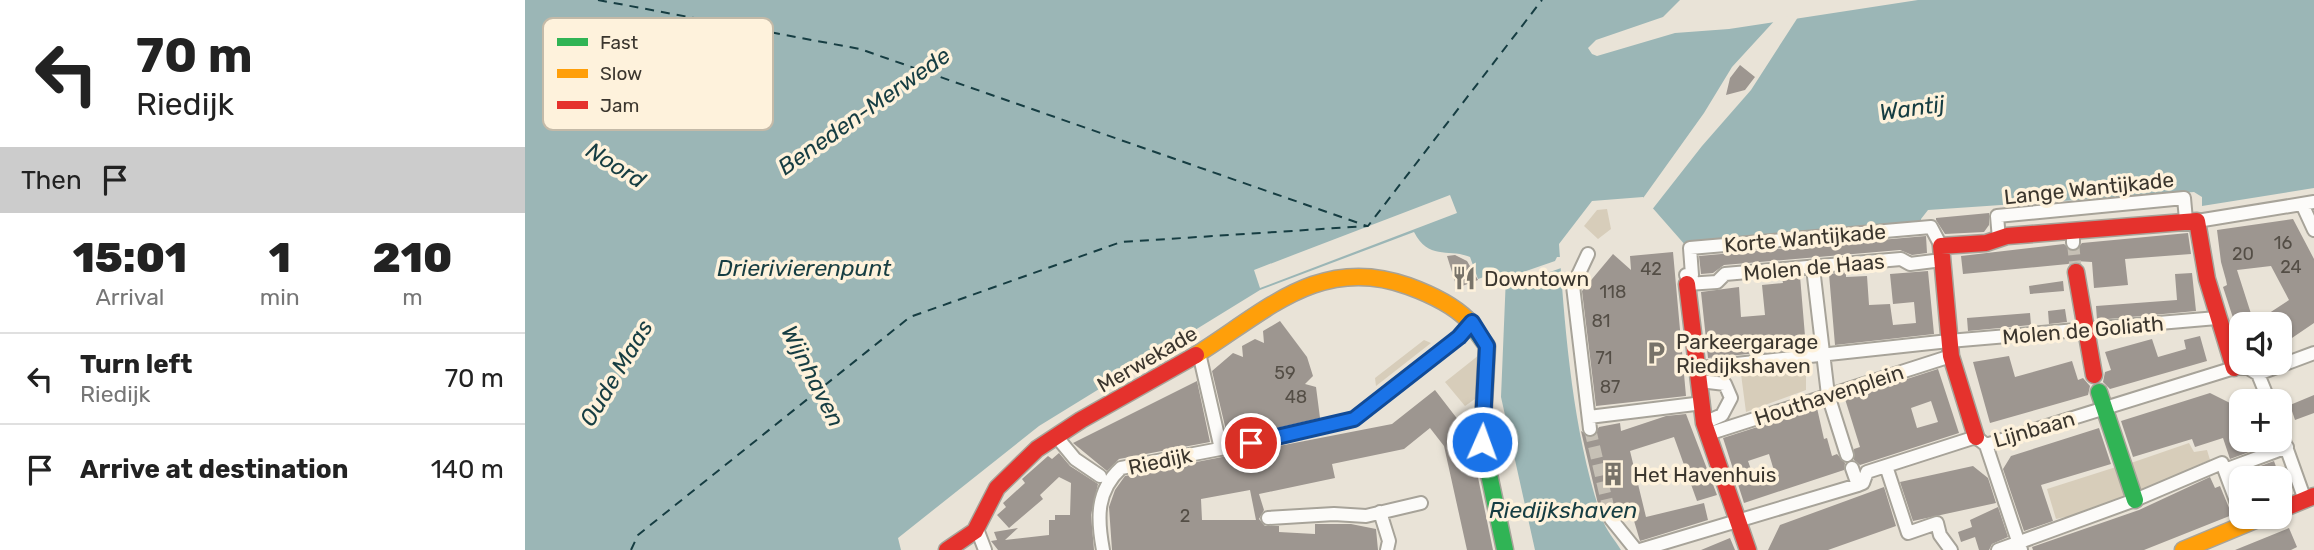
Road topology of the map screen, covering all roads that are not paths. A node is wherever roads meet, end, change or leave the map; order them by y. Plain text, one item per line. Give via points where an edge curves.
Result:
1 (2308, 203) edge
2 (2192, 221) junction
3 (2314, 230) edge
4 (1999, 239) junction
5 (1941, 253) junction
6 (1588, 254) dead end
7 (1682, 254) dead end
8 (1814, 268) junction
9 (2076, 272) tunnel mouth
10 (1687, 280) junction
11 (2217, 318) junction
12 (1472, 322) junction
13 (2086, 330) junction
14 (1950, 348) junction
15 (2314, 352) edge
16 (2229, 353) edge
17 (1199, 354) junction
18 (1822, 356) junction
19 (2292, 361) edge
20 (2229, 370) edge
21 (1699, 374) junction
22 (2094, 375) dead end
23 (2099, 392) dead end
24 (1828, 395) junction
25 (1703, 403) junction
26 (2104, 408) junction
27 (1706, 429) junction
28 (1056, 436) junction
29 (1981, 441) junction
30 (1221, 449) junction
31 (2274, 452) edge
32 (2289, 452) edge
33 (1886, 466) junction
34 (2225, 470) junction
35 (1104, 478) junction
36 (2229, 481) edge
37 (1858, 485) junction
38 (2310, 498) edge
39 (2135, 500) junction
40 (1421, 503) dead end
41 (2292, 505) edge
42 (1380, 512) junction
43 (1268, 517) dead end
44 (1611, 519) tunnel mouth
45 (1738, 523) junction
46 (977, 529) junction
47 (2234, 529) edge
48 (2019, 547) edge
49 (947, 550) edge
50 (985, 550) edge
51 (1103, 550) edge
52 (1387, 550) edge
53 (1505, 550) edge
54 (1638, 550) edge
55 (1748, 550) edge
56 (1951, 550) edge
57 (1998, 550) edge
58 (2183, 550) edge

1 - 2 street
1 - 3 street
2 - 4 street, Lange Wantijkade via 2073,238
2 - 4 street, Lange Wantijkade via 2184,198 2039,211 1997,216
2 - 11 street
4 - 5 street, Lange Wantijkade
5 - 8 street, Molen de Haas via 1910,264 1901,259
5 - 10 street, Korte Wantijkade via 1931,227 1689,248 1692,275
5 - 14 street
6 - 25 street via 1573,286 1589,423
7 - 10 street
8 - 10 street, Molen de Haas via 1725,274 1717,282
8 - 18 street
9 - 13 street
10 - 21 street
11 - 13 street, Molen de Goliath
11 - 16 street
12 - 17 street, Merwekade via 1408,284 1370,276 1324,280 1278,302
12 - 30 street, Riedijk via 1354,419
12 - 53 street via 1487,346 1482,442
13 - 14 street, Molen de Goliath
13 - 22 street
14 - 18 street, Houthavenplein
14 - 24 street, Houthavenplein
14 - 29 street
15 - 19 street
17 - 28 street, Merwekade
17 - 30 street
18 - 21 street, Houthavenplein
18 - 24 street
20 - 26 street, Lijnbaan
21 - 25 street
21 - 27 street via 1725,384 1731,398 1722,415
23 - 26 street
24 - 27 street, Houthavenplein
24 - 37 street
25 - 27 street
26 - 29 street, Lijnbaan
26 - 39 street
27 - 45 street
28 - 35 street via 1075,459
28 - 46 street, Merwekade via 1014,468 981,514
29 - 33 street, Lijnbaan
29 - 48 street
30 - 35 street, Riedijk via 1121,468
31 - 34 street
32 - 38 street
33 - 37 street, Lijnbaan via 1867,472
33 - 56 street via 1908,533 1937,523
34 - 36 street
34 - 39 street via 2222,463
35 - 51 street
37 - 45 street, Lijnbaan
38 - 41 street
39 - 48 street
40 - 42 street
42 - 43 street
42 - 52 street via 1389,541
44 - 54 street
45 - 54 street, Lijnbaan
45 - 55 street
46 - 49 street, Merwekade
46 - 50 street
47 - 58 street
48 - 57 street

